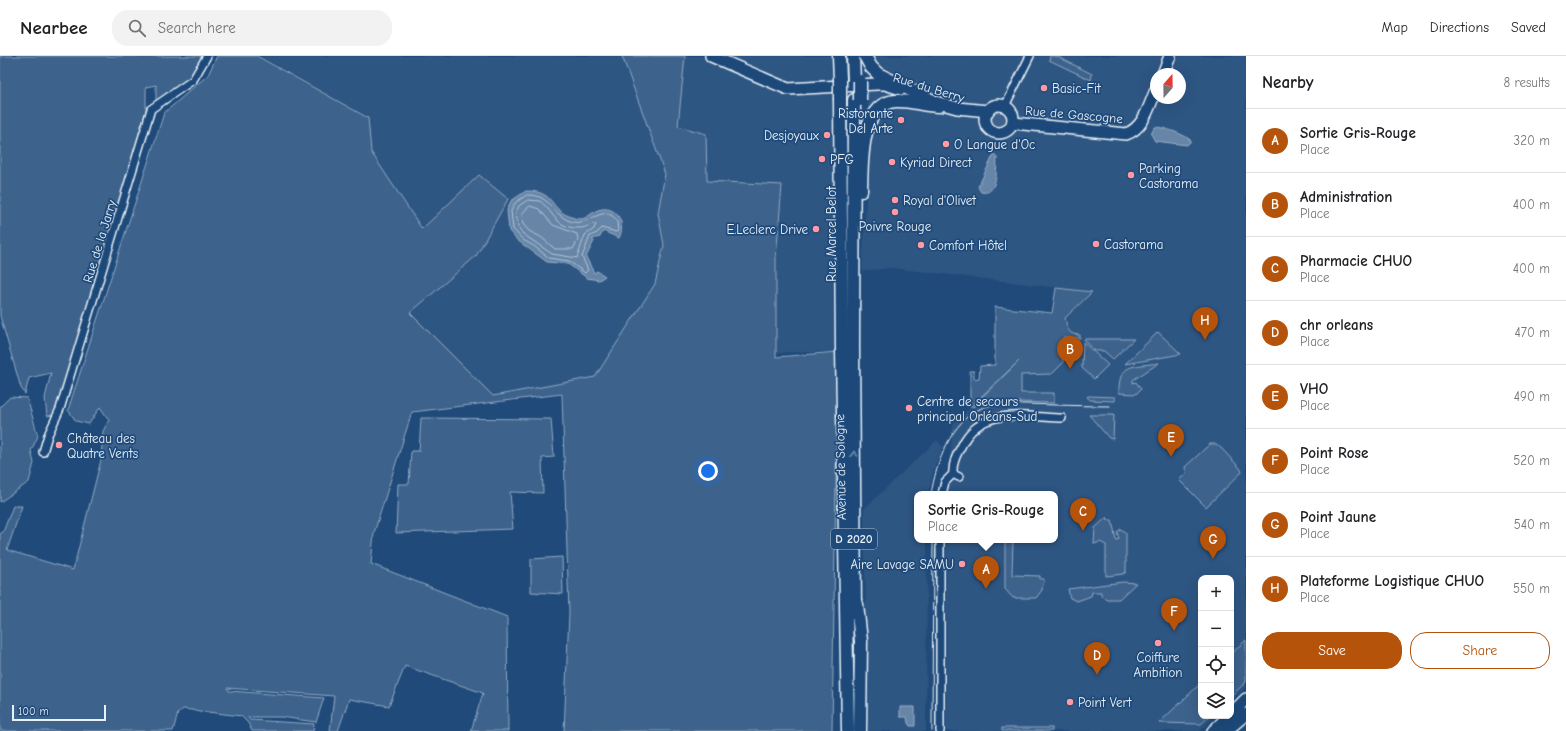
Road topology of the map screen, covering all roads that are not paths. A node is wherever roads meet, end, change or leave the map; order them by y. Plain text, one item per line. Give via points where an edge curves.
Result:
1 (207, 56) edge
2 (711, 56) edge
3 (840, 56) edge
4 (846, 56) edge
5 (853, 56) edge
6 (860, 56) edge
7 (865, 56) edge
8 (1030, 56) edge
9 (1170, 56) edge
10 (1165, 68) edge
11 (853, 81) junction
12 (850, 100) junction
13 (936, 103) junction
14 (1150, 103) edge
15 (1005, 106) junction
16 (987, 115) junction
17 (1013, 123) junction
18 (862, 170) junction
19 (853, 346) junction
20 (1062, 418) dead end
21 (43, 452) dead end
22 (943, 491) edge
23 (940, 543) edge
24 (855, 582) junction
25 (1246, 700) edge
26 (1234, 711) edge
27 (1246, 714) edge
28 (1226, 719) edge
29 (848, 731) edge
30 (855, 731) edge
31 (860, 731) edge
32 (940, 731) edge
33 (1213, 731) edge
34 (1226, 731) edge

1 - 21 street, Rue de la Jarry via 193,80 151,109 60,409
2 - 11 street, Rue du Berry via 788,89
3 - 11 main road
4 - 11 main road, Rue Marcel Belot / D 2020
5 - 11 main road, Rue Marcel Belot / D 2020
6 - 11 main road
7 - 13 main road via 878,74
8 - 15 street
9 - 10 street
11 - 12 main road, Rue Marcel Belot / D 2020
11 - 13 street, Rue du Berry via 890,88
12 - 18 main road
12 - 19 main road, Rue Marcel Belot / D 2020
12 - 29 main road, Rue Marcel Belot / D 2020 via 844,412
13 - 16 street, Rue du Berry
13 - 18 main road via 896,100 888,102 878,110 869,121 866,131
14 - 17 street, Rue de Gascogne via 1136,129 1126,134
15 - 16 street via 995,106
15 - 17 street via 1011,111
16 - 17 street via 988,126 997,133 1008,130
18 - 19 main road
24 -> 19 main road, Avenue de Sologne / D 2020
20 - 22 street via 1005,417 988,419 974,426 956,457 953,467 956,475 945,482
23 - 32 street
24 - 30 main road, Avenue de Sologne / D 2020
24 - 31 main road via 862,641
25 - 26 street
27 - 34 street
28 - 33 street

